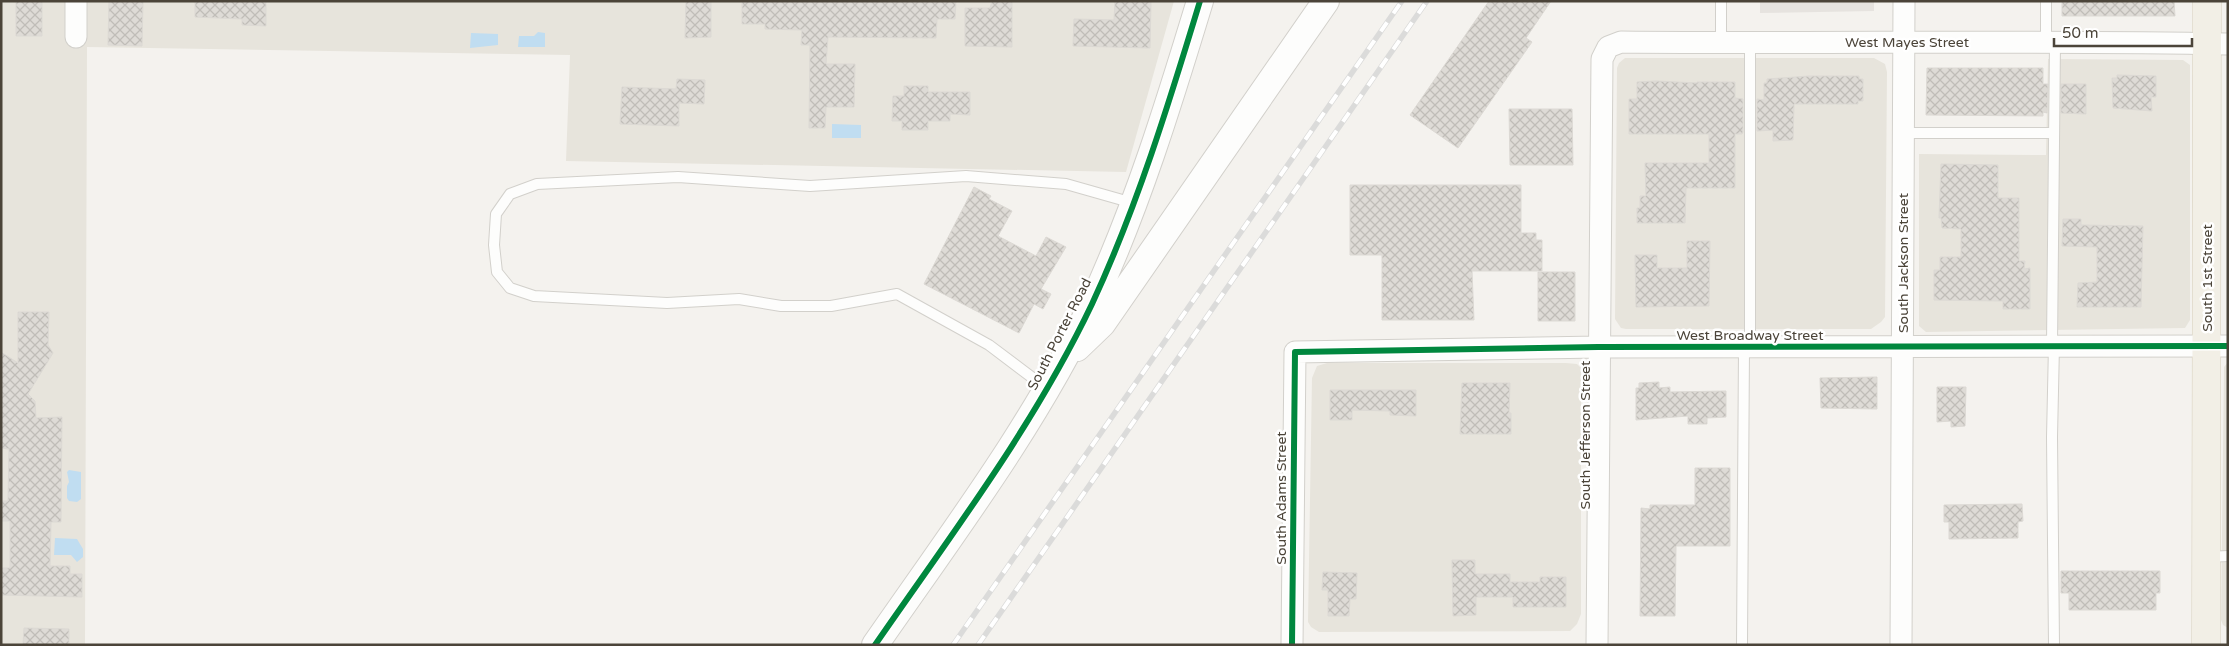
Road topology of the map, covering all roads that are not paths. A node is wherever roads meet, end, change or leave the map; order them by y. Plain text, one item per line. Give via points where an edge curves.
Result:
1 (76, 1) edge
2 (1200, 1) edge
3 (1326, 1) edge
4 (1721, 1) edge
5 (1904, 1) edge
6 (2046, 1) edge
7 (2207, 1) edge
8 (76, 37) dead end
9 (1904, 41) junction
10 (2050, 42) junction
11 (1721, 43) junction
12 (1750, 43) junction
13 (2218, 44) edge
14 (1608, 47) joint
15 (1903, 133) junction
16 (2053, 133) junction
17 (1133, 204) junction
18 (2053, 345) junction
19 (1902, 346) junction
20 (2217, 346) edge
21 (1598, 348) junction
22 (1747, 348) junction
23 (1295, 352) joint
24 (1060, 364) junction
25 (1046, 388) junction
26 (2217, 556) edge
27 (875, 645) edge
28 (1292, 645) edge
29 (1597, 645) edge
30 (1742, 645) edge
31 (1901, 645) edge
32 (2054, 645) edge
33 (2206, 645) edge

1 - 8 street
2 - 17 street, South Porter Road
3 - 24 street via 1102,324
4 - 11 lane
5 - 9 street, South Jackson Street
6 - 10 lane
7 - 13 main road, South 1st Street
9 - 10 street, West Mayes Street
9 - 12 street, West Mayes Street
9 - 15 street, South Jackson Street
10 - 13 street, West Mayes Street
10 - 16 lane
11 - 12 street, West Mayes Street
11 - 14 street, West Mayes Street via 1622,42
12 - 22 lane
13 - 20 main road, South 1st Street
14 - 21 street, South Jefferson Street via 1602,59
15 - 16 lane
15 - 19 street, South Jackson Street
16 - 18 lane
17 - 24 street, South Porter Road via 1092,304
17 - 25 lane via 1066,184 966,176 810,186 678,177 537,184 510,194 496,214 494,245 497,272 510,288 534,296 667,302 739,299 781,306 831,306 898,294 989,345
18 - 19 street, West Broadway Street
18 - 20 street, West Broadway Street
18 - 32 lane
19 - 22 street, West Broadway Street
19 - 31 street, South Jackson Street
20 - 26 main road, South 1st Street
21 - 22 street, West Broadway Street
21 - 23 street, West Broadway Street
21 - 29 street, South Jefferson Street
22 - 30 lane
23 - 28 street, South Adams Street
24 - 25 street, South Porter Road
25 - 27 street, South Porter Road via 999,464
26 - 33 main road, South 1st Street

